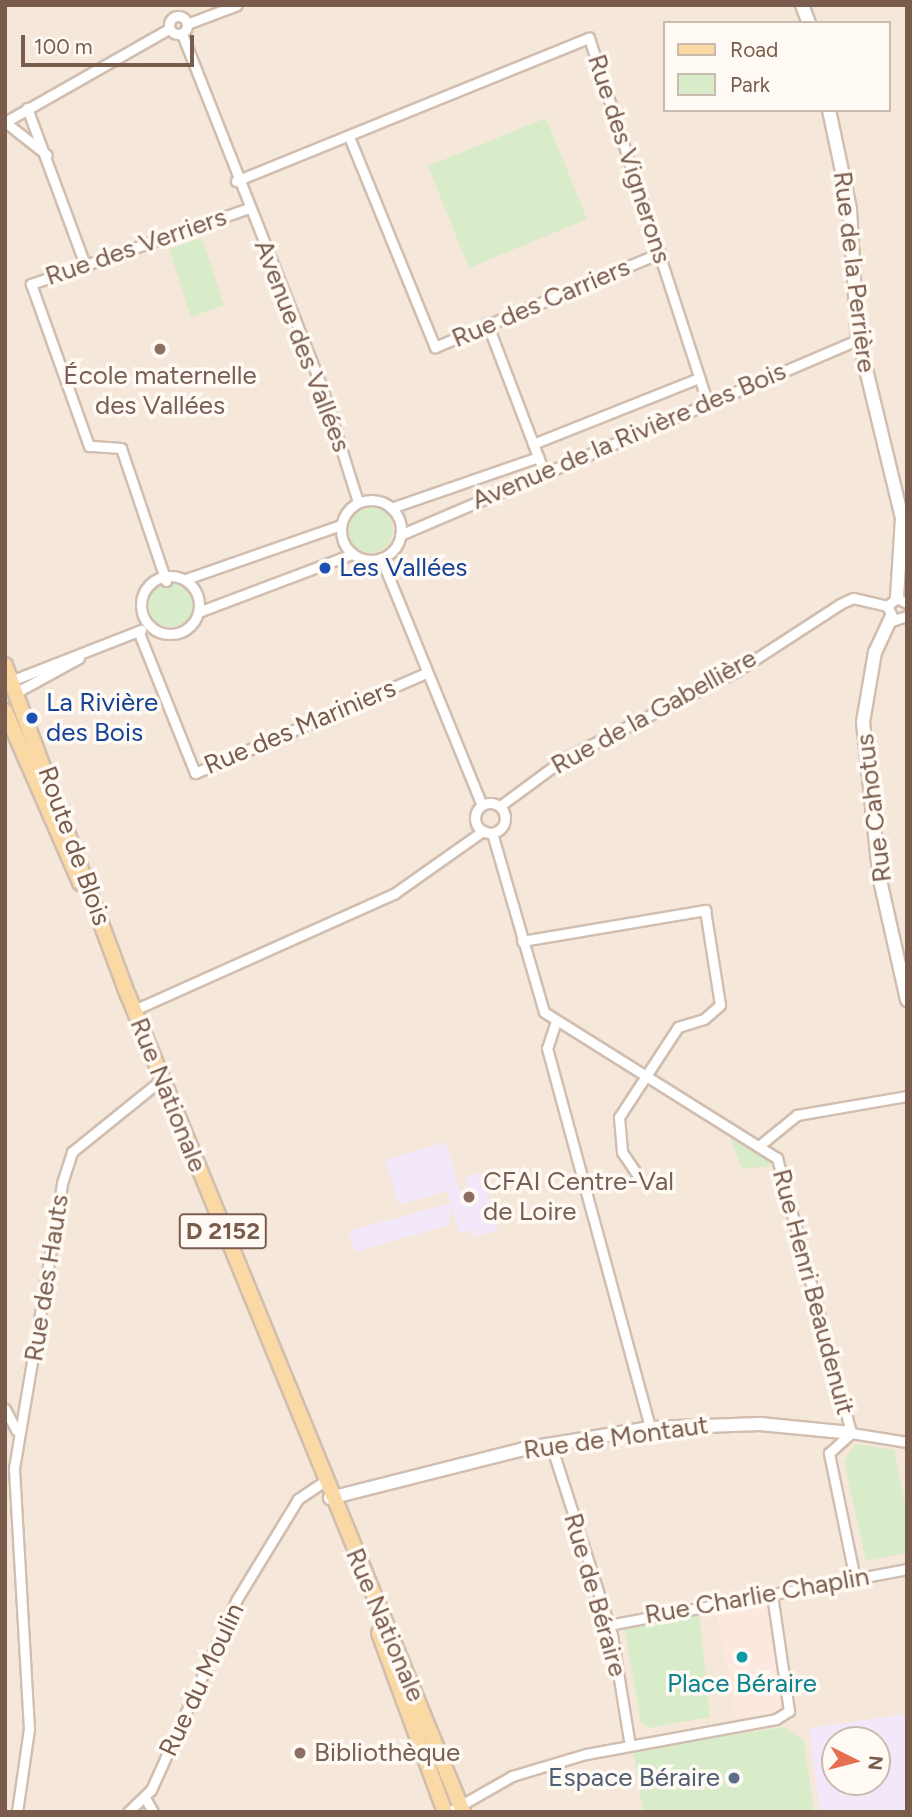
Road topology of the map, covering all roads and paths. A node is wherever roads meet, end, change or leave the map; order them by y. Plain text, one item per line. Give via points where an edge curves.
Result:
1 (173, 5) edge
2 (237, 5) edge
3 (172, 19) junction
4 (187, 24) junction
5 (169, 29) junction
6 (181, 34) junction
7 (27, 108) junction
8 (829, 112) edge
9 (5, 122) edge
10 (350, 139) junction
11 (48, 156) junction
12 (236, 181) junction
13 (249, 208) junction
14 (660, 253) junction
15 (85, 265) junction
16 (486, 323) junction
17 (858, 340) junction
18 (699, 378) junction
19 (708, 404) junction
20 (533, 444) junction
21 (538, 457) junction
22 (544, 472) junction
23 (358, 502) junction
24 (391, 508) junction
25 (341, 525) junction
26 (401, 535) junction
27 (352, 554) junction
28 (381, 558) junction
29 (186, 579) junction
30 (166, 581) junction
31 (895, 606) edge
32 (201, 611) junction
33 (907, 616) edge
34 (142, 629) junction
35 (5, 665) edge
36 (426, 673) junction
37 (10, 685) edge
38 (5, 711) edge
39 (482, 805) junction
40 (500, 806) junction
41 (487, 832) junction
42 (522, 942) junction
43 (109, 945) junction
44 (907, 1000) edge
45 (134, 1010) junction
46 (556, 1021) junction
47 (647, 1074) junction
48 (162, 1079) junction
49 (907, 1096) edge
50 (760, 1145) junction
51 (638, 1176) dead end
52 (5, 1409) edge
53 (650, 1428) junction
54 (17, 1432) junction
55 (851, 1433) junction
56 (907, 1442) edge
57 (551, 1445) junction
58 (323, 1482) junction
59 (330, 1498) junction
60 (10, 1499) edge
61 (907, 1569) edge
62 (855, 1579) junction
63 (772, 1594) junction
64 (608, 1625) junction
65 (630, 1746) junction
66 (145, 1798) junction
67 (454, 1810) edge
68 (17, 1812) edge
69 (128, 1812) edge
70 (153, 1812) edge

1 - 3 street
2 - 4 street
3 - 4 street
3 - 5 street
4 - 6 street
5 - 6 street
5 - 7 street
6 - 12 street, Avenue des Vallées
7 - 9 street
7 - 11 street
8 - 17 street, Rue de la Perrière via 850,209
9 - 11 street
10 - 12 street, Rue des Vignerons
10 - 14 street, Rue des Vignerons via 589,38
10 - 16 street, Rue des Carriers via 435,347
11 - 15 street
12 - 13 street, Avenue des Vallées
13 - 15 street, Rue des Verriers
13 - 23 street, Avenue des Vallées via 323,391
14 - 16 street, Rue des Carriers
14 - 18 street, Rue des Vignerons
15 - 30 street, Rue des Verriers via 31,284 89,446 121,448
16 - 20 street
17 - 19 street, Avenue de la Rivière des Bois
17 - 31 street, Rue de la Perrière via 902,518
18 - 19 street, Rue des Vignerons
18 - 20 street, Avenue de la Rivière des Bois
19 - 22 street, Avenue de la Rivière des Bois
20 - 21 street
21 - 22 street
21 - 24 street, Avenue de la Rivière des Bois
22 - 26 street, Avenue de la Rivière des Bois
23 - 24 street, Avenue de la Rivière des Bois via 374,500
23 - 25 street
24 - 26 street
25 - 27 street
25 - 29 street
26 - 28 street, Avenue de la Rivière des Bois
27 - 28 street
27 - 32 street
28 - 36 street
29 - 30 street
29 - 32 street via 201,595
30 - 34 street via 143,595
31 - 33 street, Rue de la Gabellière
31 - 40 street, Rue de la Gabellière via 853,598 840,604 737,671 565,758
31 - 44 street, Rue Cahotus via 875,652 863,722 880,880
32 - 34 street via 164,632
34 - 36 street, Rue des Mariniers via 195,773
34 - 37 street
35 - 37 main road, Route de Blois / D 2152
36 - 39 street
37 - 43 main road, Route de Blois / D 2152
38 - 43 main road, Route de Blois / D 2152
39 - 40 street
39 - 41 street via 475,820
40 - 41 street via 505,821
41 - 42 street
41 - 45 street via 395,893
42 - 46 street via 540,1003
42 - 47 street via 705,910 720,1005 704,1019 678,1027
43 - 45 main road, Rue Nationale / D 2152
45 - 48 main road, Rue Nationale / D 2152
46 - 47 street, Rue Henri Beaudenuit
46 - 53 street via 547,1048
47 - 50 street, Rue Henri Beaudenuit
47 - 51 street via 616,1132
48 - 54 street, Rue des Hauts via 72,1152
48 - 58 main road, Rue Nationale / D 2152
49 - 50 street via 797,1115
50 - 55 street, Rue Henri Beaudenuit via 785,1172
52 - 54 street
53 - 55 street, Rue de Montaut via 760,1424
53 - 57 street, Rue de Montaut
54 - 60 street, Rue des Hauts
55 - 56 street, Rue de Montaut
55 - 62 street via 829,1453
57 - 59 street, Rue de Montaut
57 - 64 street, Rue de Béraire
58 - 59 main road, Rue Nationale / D 2152
58 - 66 street, Rue du Moulin via 304,1492 237,1599
59 - 67 main road, Rue Nationale / D 2152
60 - 68 street, Rue des Hauts via 29,1729
61 - 62 street, Rue Charlie Chaplin
62 - 63 street, Rue Charlie Chaplin
63 - 64 street, Rue Charlie Chaplin
63 - 65 street via 789,1711 776,1719
64 - 65 street, Rue de Béraire
65 - 67 street via 512,1776
66 - 69 street, Rue du Moulin
66 - 70 street

